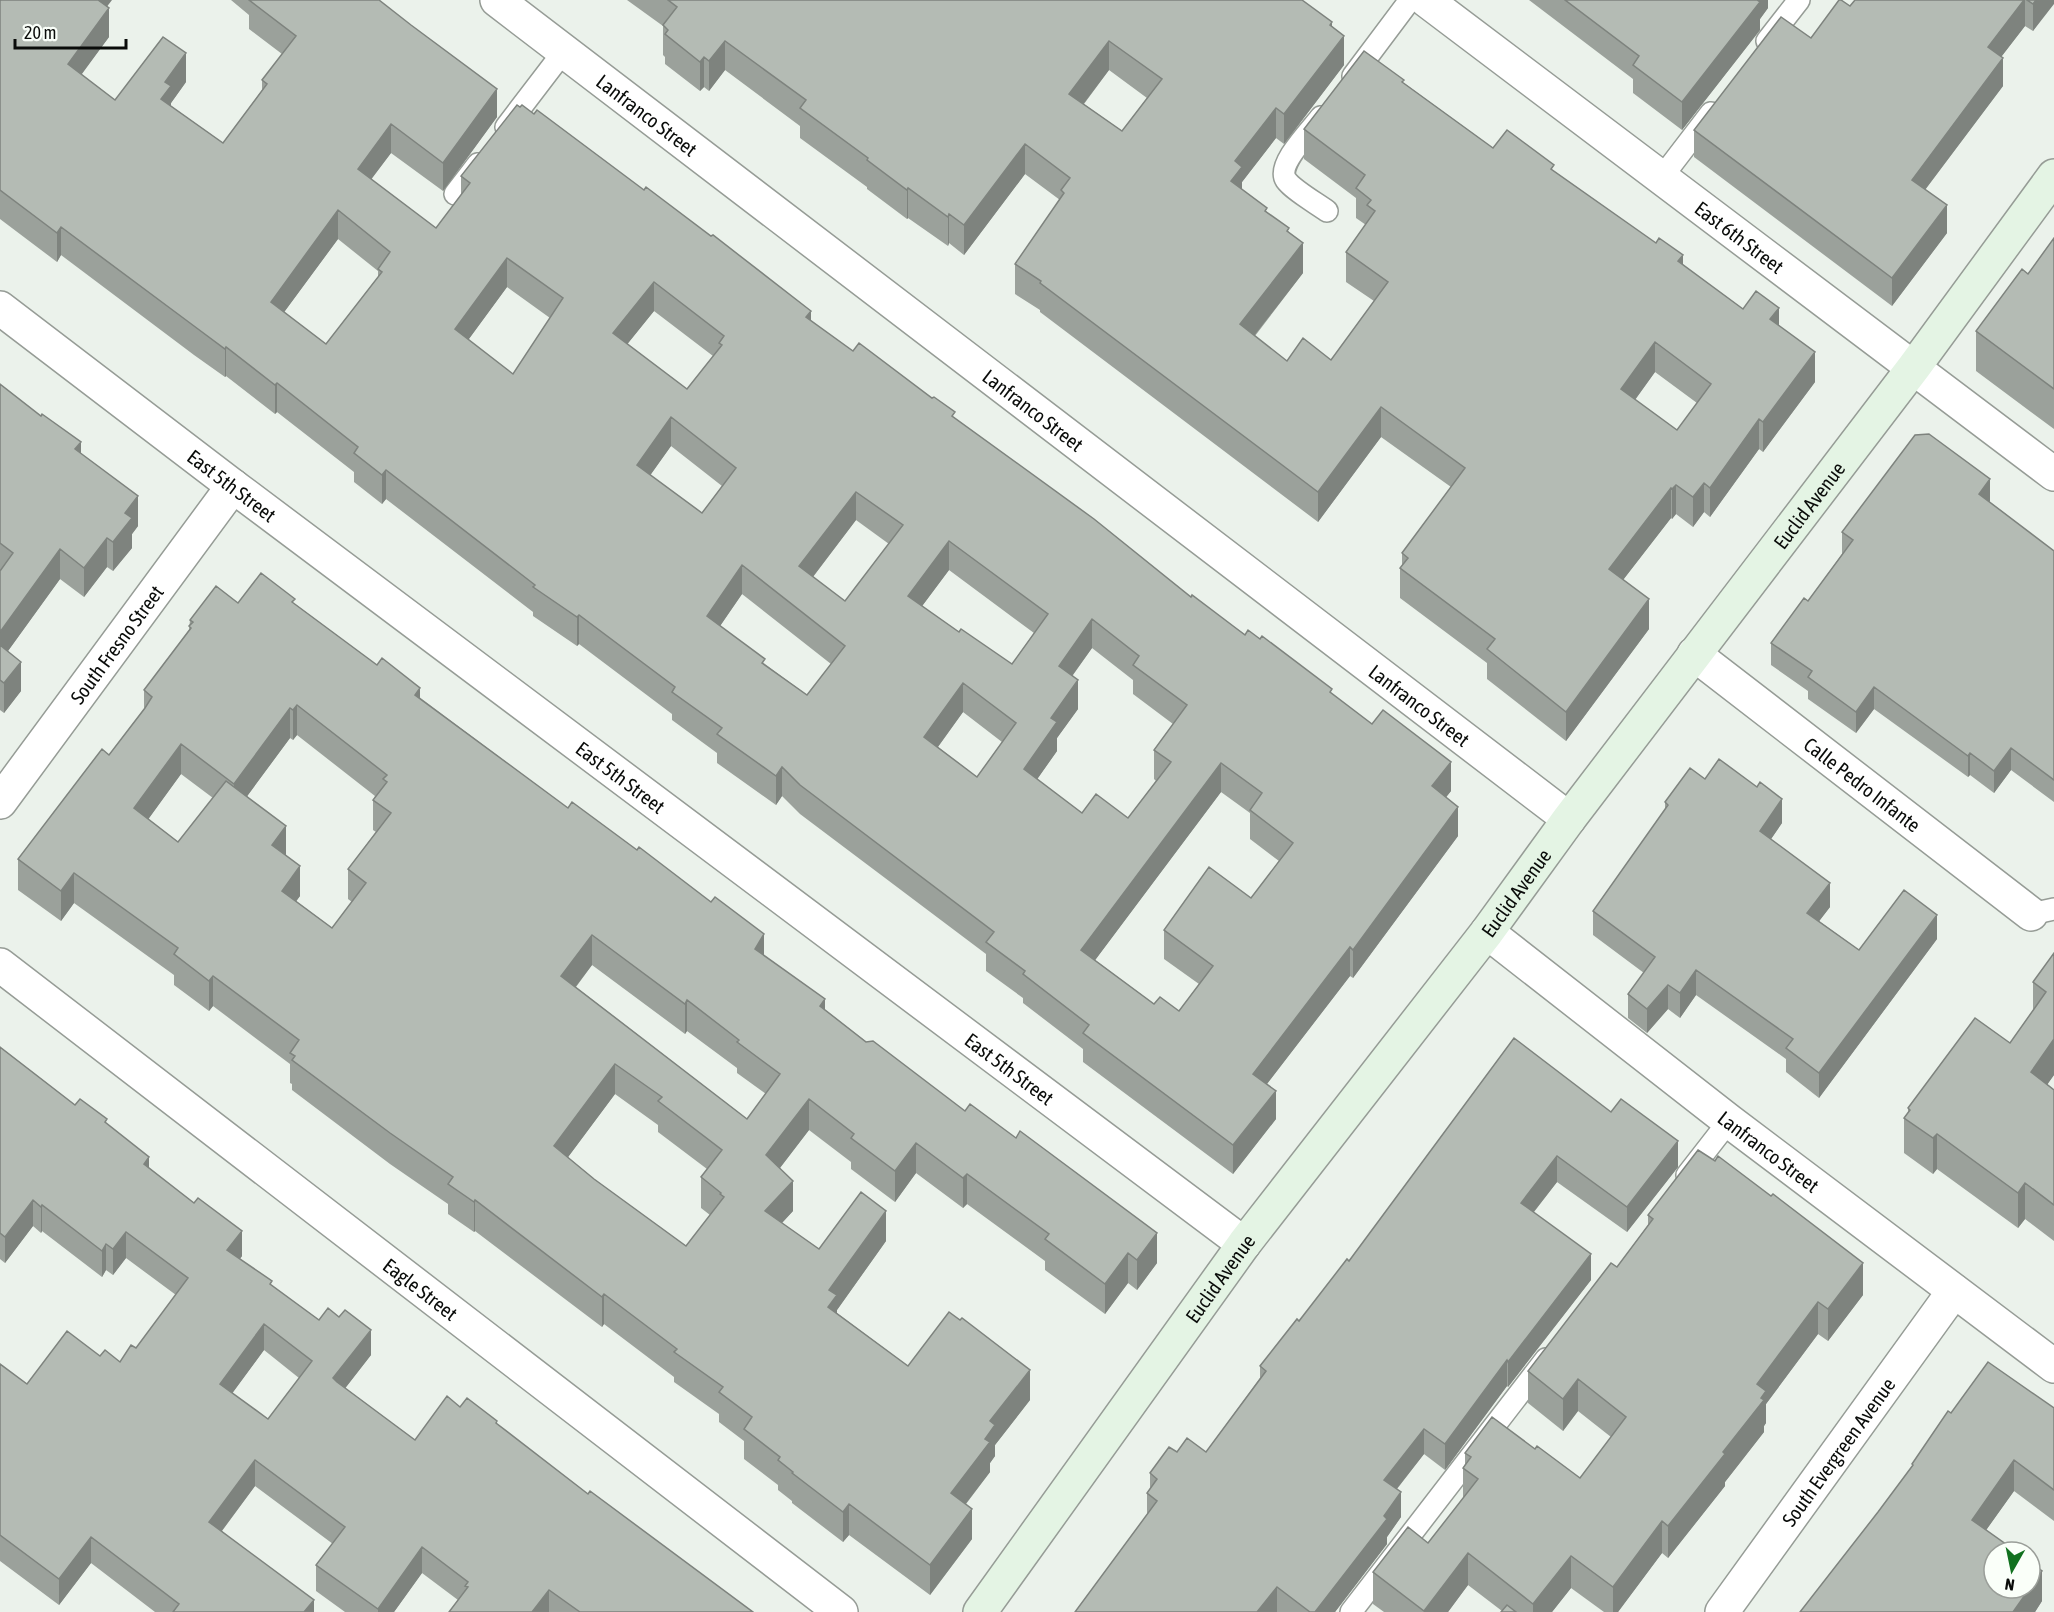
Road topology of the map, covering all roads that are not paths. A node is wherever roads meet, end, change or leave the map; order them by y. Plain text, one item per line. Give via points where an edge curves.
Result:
1 (497, 0) edge
2 (1410, 0) edge
3 (1426, 0) edge
4 (1799, 0) edge
5 (564, 51) junction
6 (1756, 56) edge
7 (1727, 93) edge
8 (1662, 177) junction
9 (2054, 177) edge
10 (455, 194) dead end
11 (1327, 211) dead end
12 (0, 308) edge
13 (1914, 367) junction
14 (2054, 474) edge
15 (233, 486) junction
16 (1694, 654) junction
17 (0, 802) edge
18 (1569, 819) junction
19 (2042, 912) edge
20 (1487, 932) junction
21 (0, 965) edge
22 (1729, 1121) junction
23 (1678, 1187) edge
24 (1244, 1245) junction
25 (1954, 1292) junction
26 (1555, 1347) edge
27 (2054, 1366) edge
28 (841, 1612) edge
29 (980, 1612) edge
30 (1351, 1612) edge
31 (1722, 1612) edge

1 - 5 street, Lanfranco Street
2 - 11 lane via 1285,163 1283,173 1287,181
3 - 8 street, East 6th Street
4 - 6 lane
5 - 10 lane
5 - 18 street, Lanfranco Street
7 - 8 lane
8 - 13 street, East 6th Street
9 - 13 street, Euclid Avenue
12 - 15 street, East 5th Street
13 - 14 street, East 6th Street
13 - 16 street, Euclid Avenue
15 - 17 street, South Fresno Street
15 - 24 street, East 5th Street
16 - 18 street, Euclid Avenue
16 - 19 street, Calle Pedro Infante
18 - 20 street, Euclid Avenue
20 - 22 street, Lanfranco Street
20 - 24 street, Euclid Avenue
21 - 28 street, Eagle Street
22 - 23 lane
22 - 25 street, Lanfranco Street
24 - 29 street, Euclid Avenue
25 - 27 street, Lanfranco Street
25 - 31 street, South Evergreen Avenue
26 - 30 lane

